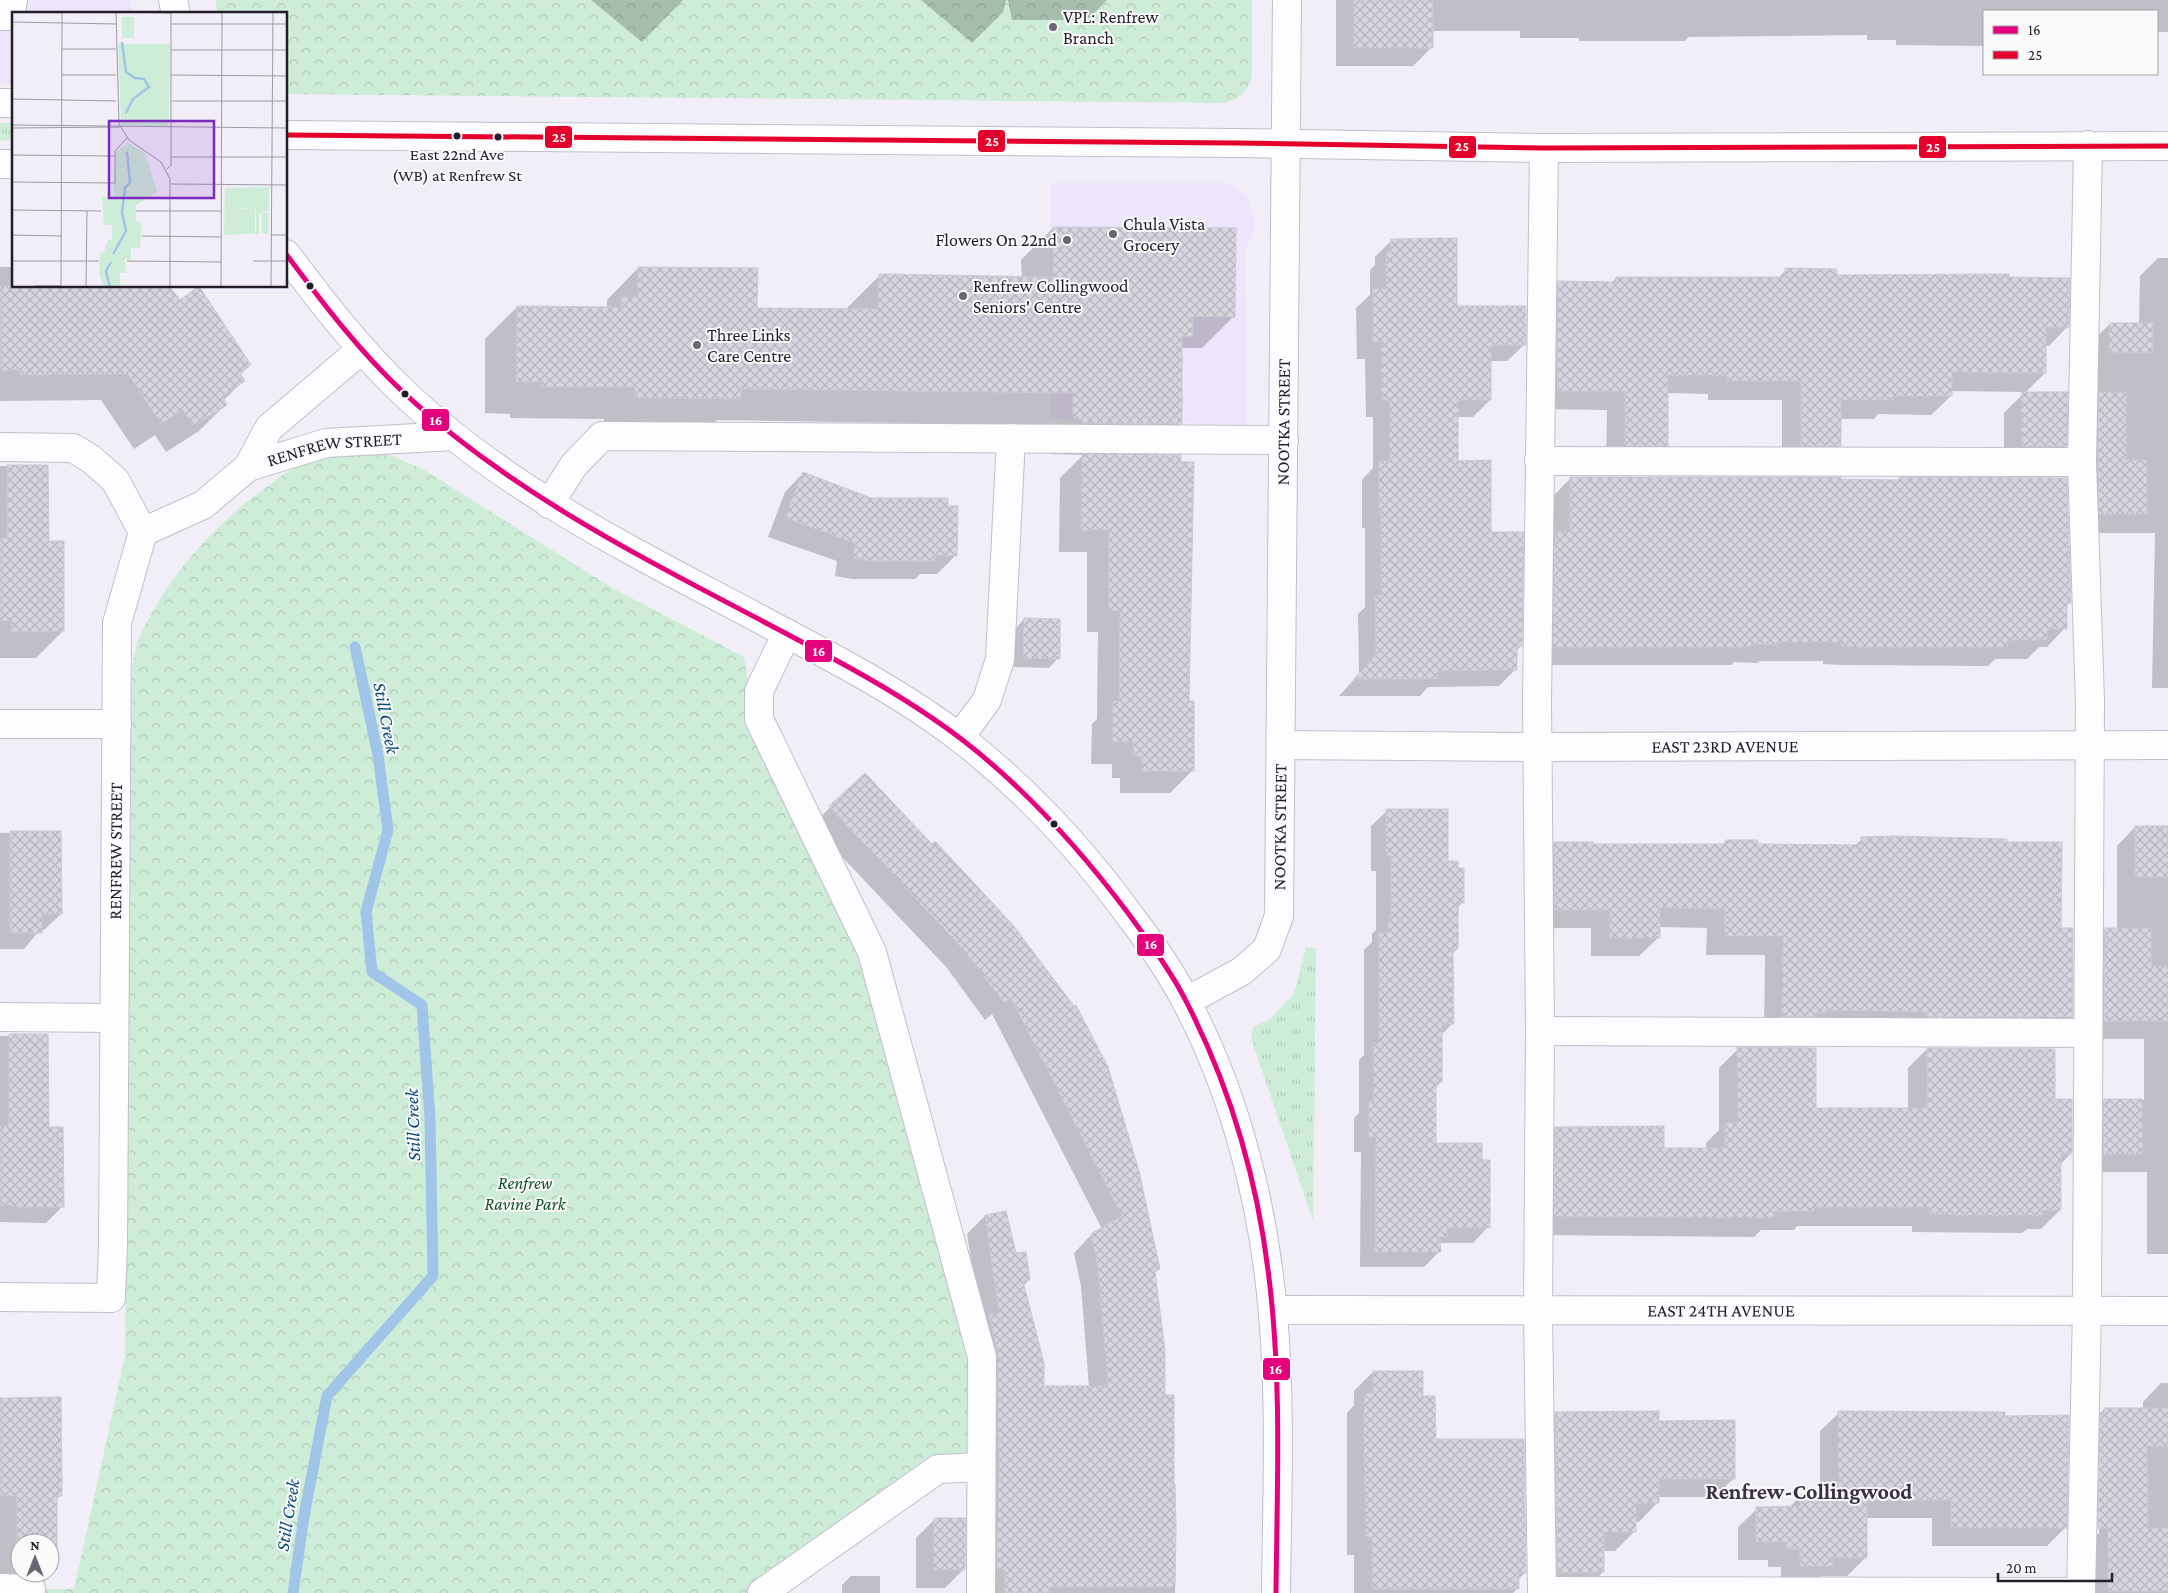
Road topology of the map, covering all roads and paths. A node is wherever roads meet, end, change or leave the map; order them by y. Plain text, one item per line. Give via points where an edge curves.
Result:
1 (13, 0) edge
2 (1287, 0) edge
3 (0, 16) edge
4 (288, 135) edge
5 (1286, 144) junction
6 (2088, 145) junction
7 (2168, 146) edge
8 (1544, 148) junction
9 (288, 256) edge
10 (362, 349) junction
11 (453, 436) junction
12 (1011, 438) junction
13 (1284, 440) junction
14 (0, 447) edge
15 (1539, 461) junction
16 (2082, 462) junction
17 (248, 468) junction
18 (549, 504) junction
19 (143, 532) junction
20 (787, 633) junction
21 (0, 724) edge
22 (117, 724) junction
23 (960, 738) junction
24 (1281, 745) junction
25 (2090, 745) junction
26 (2168, 745) edge
27 (1539, 747) junction
28 (1187, 1001) junction
29 (0, 1018) edge
30 (114, 1018) junction
31 (1540, 1031) junction
32 (2088, 1033) junction
33 (0, 1297) edge
34 (1273, 1310) junction
35 (2087, 1310) junction
36 (1538, 1311) junction
37 (2168, 1311) edge
38 (981, 1467) junction
39 (0, 1588) edge
40 (31, 1589) dead end
41 (1542, 1592) edge
42 (762, 1593) edge
43 (981, 1593) edge
44 (1276, 1593) edge
45 (2081, 1593) edge

1 - 3 street via 10,16
2 - 5 street, NOOTKA STREET
4 - 5 street
5 - 8 street
5 - 13 street, NOOTKA STREET
6 - 7 street
6 - 8 street
6 - 16 street
8 - 15 street
9 - 10 street
10 - 11 street via 403,392
10 - 17 street, RENFREW STREET via 269,428
11 - 17 street, RENFREW STREET via 326,443
11 - 18 street via 491,466
12 - 13 street
12 - 18 street via 602,436 574,465
12 - 23 street via 1000,659 987,700
13 - 24 street, NOOTKA STREET
14 - 19 street via 73,448 91,458 115,480
15 - 16 street
15 - 27 street
16 - 25 street
17 - 19 street, RENFREW STREET via 203,505
18 - 20 street
19 - 22 street, RENFREW STREET via 117,622
20 - 23 street via 913,706
20 - 38 street via 759,691 759,718 872,952 982,1357
21 - 22 street
22 - 30 street, RENFREW STREET
23 - 28 street via 1073,842 1152,945
24 - 27 street, EAST 23RD AVENUE
24 - 28 street, NOOTKA STREET via 1279,916 1267,949 1242,972
25 - 26 street, EAST 23RD AVENUE
25 - 27 street, EAST 23RD AVENUE
25 - 32 street
27 - 31 street
28 - 34 street via 1232,1108 1259,1210
29 - 30 street
30 - 33 street, RENFREW STREET via 111,1298
31 - 32 street
31 - 36 street
32 - 35 street
34 - 36 street, EAST 24TH AVENUE
34 - 44 street via 1278,1404
35 - 36 street, EAST 24TH AVENUE
35 - 37 street, EAST 24TH AVENUE
35 - 45 street
36 - 41 street
38 - 42 street via 938,1468
38 - 43 street
39 - 40 street
41 - 45 street

